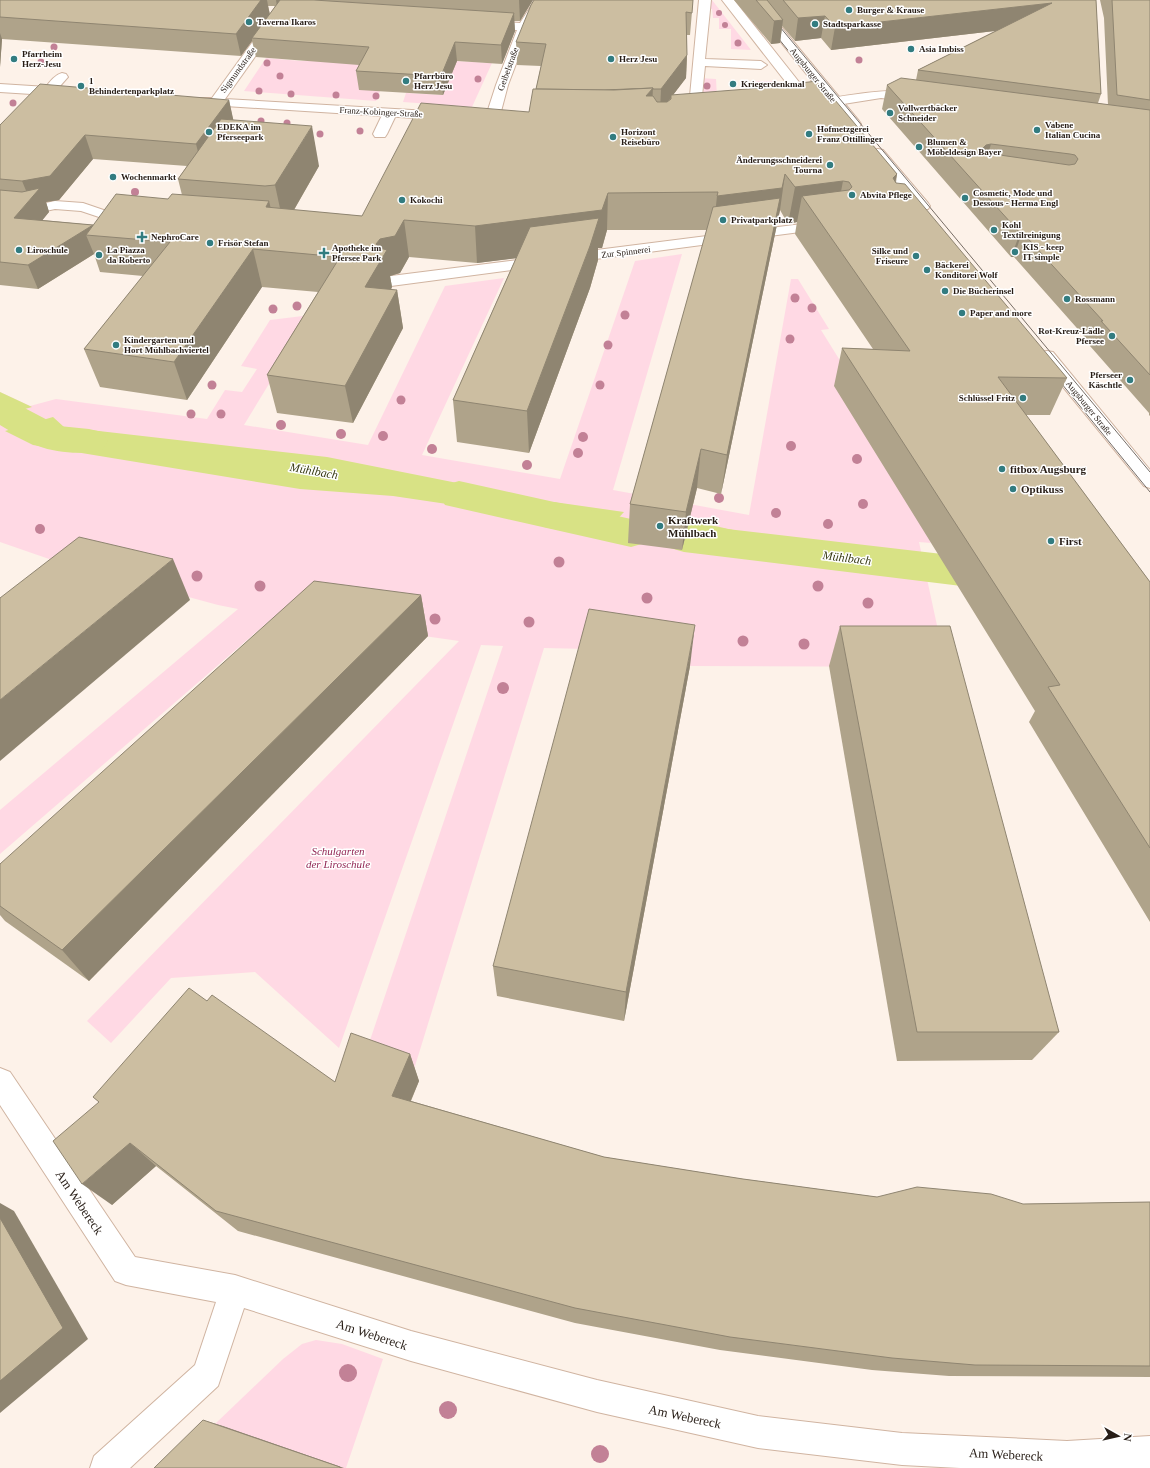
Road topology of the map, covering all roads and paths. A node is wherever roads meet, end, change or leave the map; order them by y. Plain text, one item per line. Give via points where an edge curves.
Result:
1 (289, 0) edge
2 (541, 0) edge
3 (705, 0) edge
4 (728, 0) edge
5 (753, 0) edge
6 (265, 11) dead end
7 (280, 12) junction
8 (296, 13) edge
9 (472, 24) edge
10 (524, 27) junction
11 (699, 62) junction
12 (780, 65) junction
13 (62, 77) dead end
14 (0, 88) edge
15 (49, 91) junction
16 (73, 93) edge
17 (696, 96) edge
18 (925, 99) edge
19 (184, 100) edge
20 (834, 101) junction
21 (216, 102) junction
22 (390, 113) junction
23 (461, 117) edge
24 (476, 118) edge
25 (492, 119) junction
26 (506, 119) edge
27 (380, 134) dead end
28 (0, 207) edge
29 (924, 213) edge
30 (144, 223) edge
31 (836, 224) edge
32 (391, 281) dead end
33 (1038, 346) edge
34 (1150, 482) edge
35 (0, 1081) edge
36 (235, 1290) junction
37 (1150, 1452) edge
38 (106, 1468) edge

1 - 7 street, Sigmundstraße
2 - 10 street, Geibelstraße
3 - 11 street
4 - 12 street
5 - 20 street, Augsburger Straße
6 - 7 street
7 - 8 street
7 - 21 street, Sigmundstraße
9 - 10 street
10 - 25 street, Geibelstraße
11 - 12 street
11 - 17 street
12 - 20 street via 805,106
13 - 15 street
14 - 15 street
15 - 16 street
18 - 20 street via 881,94
19 - 21 street, Franz-Kobinger-Straße
20 - 29 street, Augsburger Straße
21 - 22 street, Franz-Kobinger-Straße
22 - 23 street, Franz-Kobinger-Straße
22 - 27 street
24 - 25 street
25 - 26 street
28 - 30 street via 32,210 55,205 83,207 123,221
31 - 32 street, Zur Spinnerei
33 - 34 street, Augsburger Straße
35 - 36 street, Am Webereck via 126,1270
36 - 37 street, Am Webereck via 411,1346 597,1396 758,1432 902,1449 1067,1457
36 - 38 street via 207,1375

